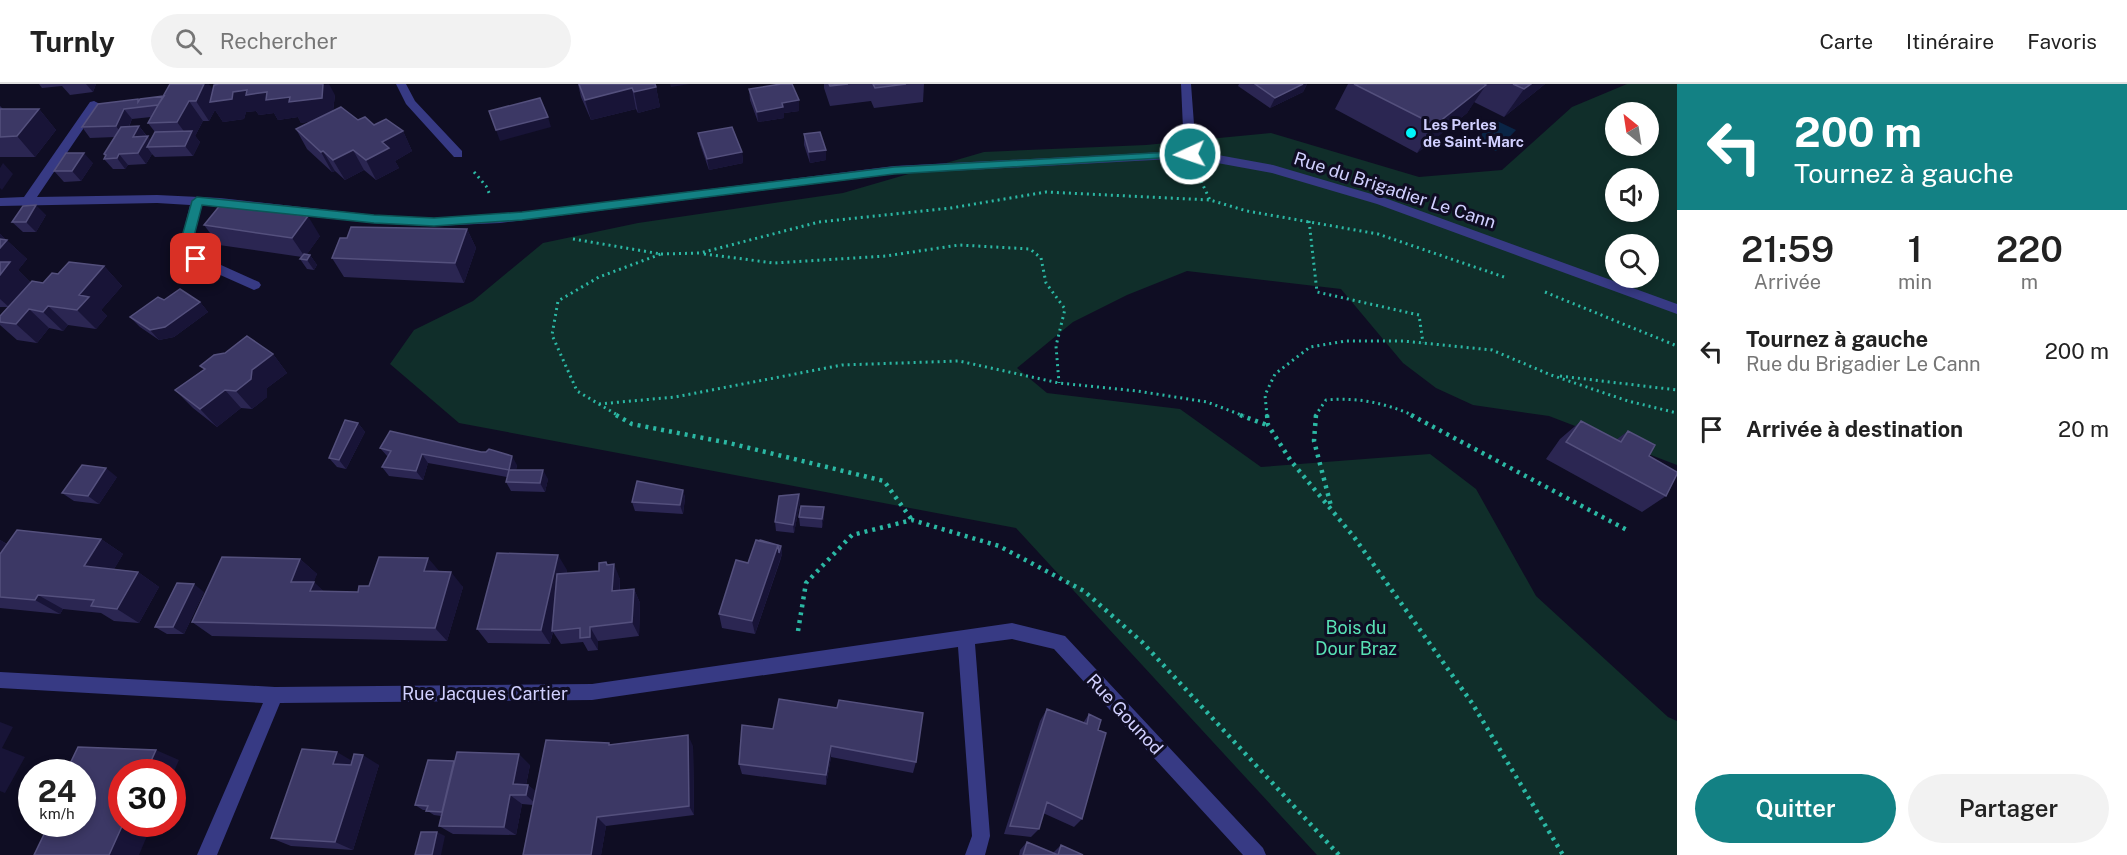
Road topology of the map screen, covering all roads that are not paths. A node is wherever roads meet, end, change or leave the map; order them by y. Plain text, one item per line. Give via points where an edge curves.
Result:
1 (401, 84) edge
2 (1186, 84) edge
3 (94, 104) dead end
4 (458, 154) road end
5 (1190, 154) junction
6 (197, 201) junction
7 (0, 202) edge
8 (27, 202) junction
9 (254, 285) dead end
10 (1677, 309) edge
11 (966, 638) junction
12 (0, 680) edge
13 (275, 694) junction
14 (207, 855) edge
15 (975, 855) edge
16 (1256, 855) edge

1 - 4 street via 410,102
2 - 5 street
3 - 8 street
5 - 6 street, Rue du Brigadier Le Cann via 894,170 500,219 374,219
5 - 10 street, Rue du Brigadier Le Cann via 1273,169 1381,201
6 - 8 street, Rue du Brigadier Le Cann
6 - 9 street via 187,240 196,259
7 - 8 street, Rue du Brigadier Le Cann
11 - 13 street, Rue Jacques Cartier via 592,692
11 - 15 street via 981,836
11 - 16 street, Rue Gounod via 1012,631 1059,642
12 - 13 street, Rue Jacques Cartier
13 - 14 street

